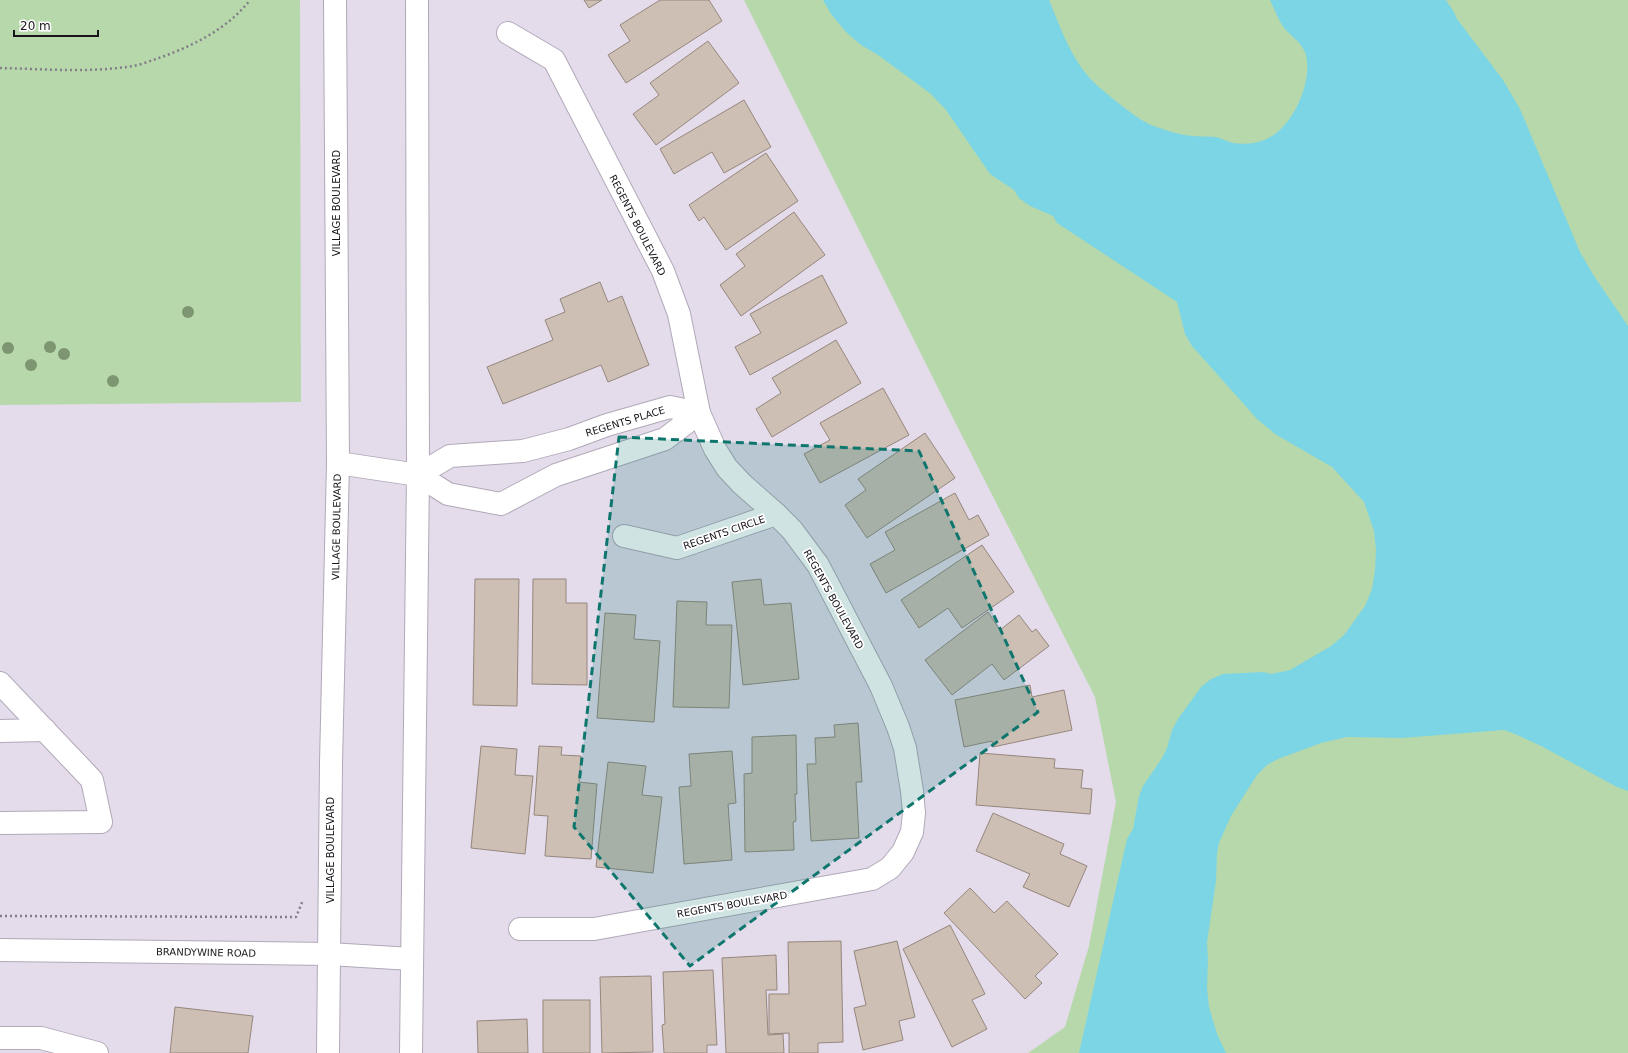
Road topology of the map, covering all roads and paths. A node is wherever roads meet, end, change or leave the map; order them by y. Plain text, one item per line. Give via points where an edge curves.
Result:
1 (250, 0) edge
2 (335, 0) edge
3 (417, 0) edge
4 (508, 33) dead end
5 (0, 68) edge
6 (698, 413) junction
7 (338, 463) junction
8 (418, 475) junction
9 (776, 514) junction
10 (624, 536) dead end
11 (0, 683) edge
12 (44, 730) junction
13 (0, 731) edge
14 (0, 823) edge
15 (303, 892) dead end
16 (0, 916) edge
17 (520, 929) dead end
18 (0, 950) edge
19 (330, 954) junction
20 (412, 959) junction
21 (0, 1038) edge
22 (97, 1053) edge
23 (328, 1053) edge
24 (411, 1053) edge

1 - 5 path via 243,9 211,34 178,51 134,66 72,71
2 - 7 street, VILLAGE BOULEVARD
3 - 8 street
4 - 6 street, REGENTS BOULEVARD via 554,60 663,271 679,314
6 - 8 street, REGENTS PLACE via 670,407 524,451 450,456
6 - 8 street via 665,439 556,474 501,504 448,494
6 - 9 street, REGENTS BOULEVARD via 715,450 727,468
7 - 8 street
7 - 19 street, VILLAGE BOULEVARD via 331,763
8 - 20 street
9 - 10 street, REGENTS CIRCLE via 677,548
9 - 17 street, REGENTS BOULEVARD via 806,547 818,565 881,686 898,727 905,748 914,813 912,832 903,852 890,868 872,879 594,929
11 - 12 street
12 - 13 street
12 - 14 street via 92,780 101,822
15 - 16 path via 303,900 296,917
18 - 19 street, BRANDYWINE ROAD
19 - 20 street, BRANDYWINE ROAD
19 - 23 street, VILLAGE BOULEVARD
20 - 24 street
21 - 22 street via 41,1038

